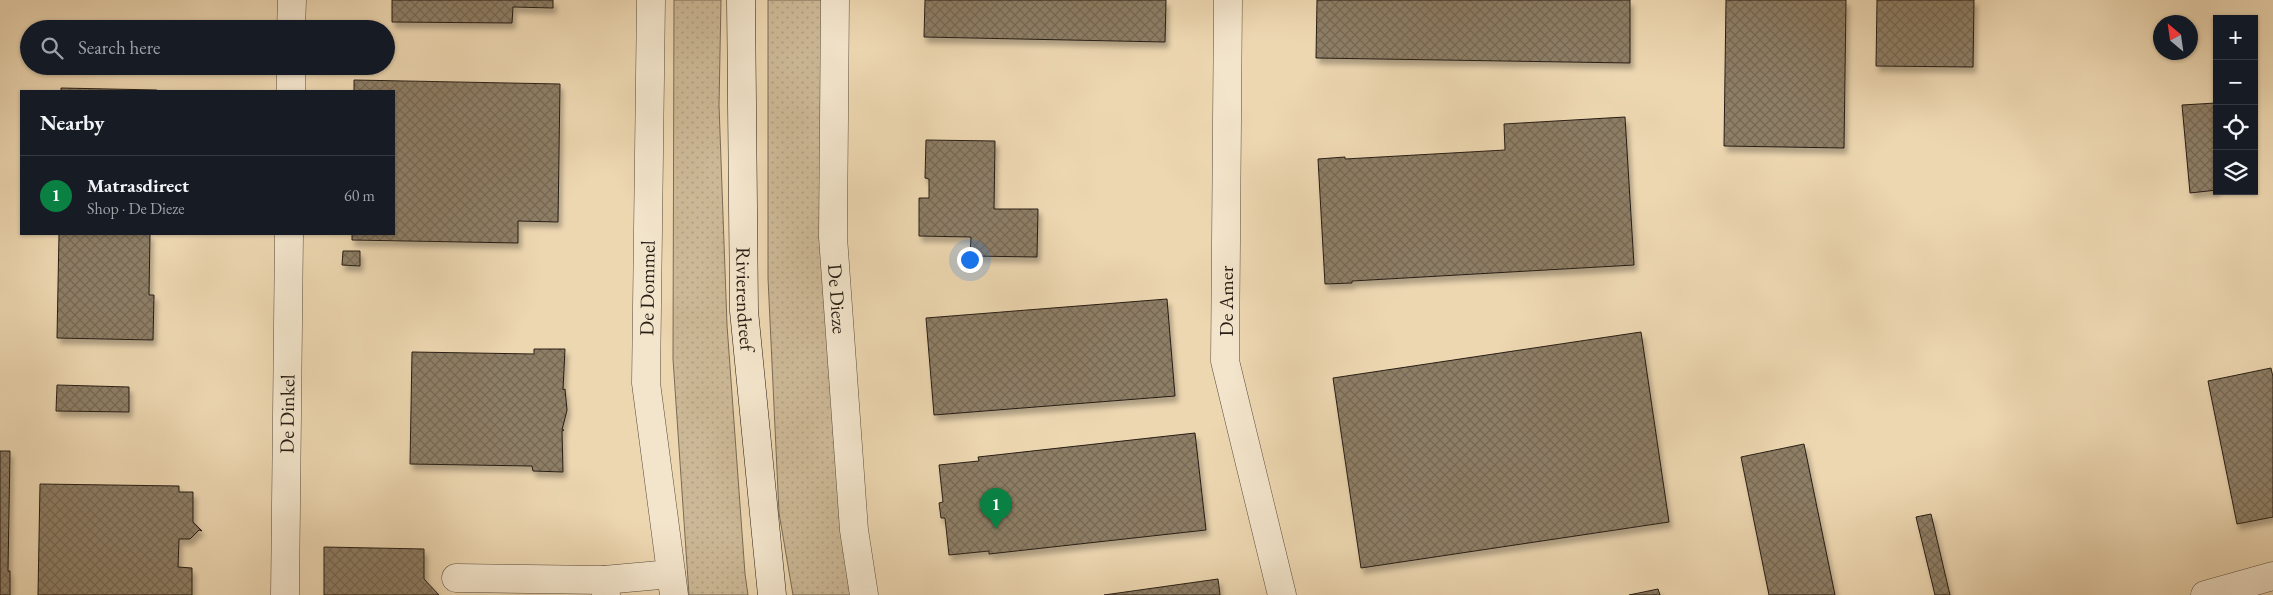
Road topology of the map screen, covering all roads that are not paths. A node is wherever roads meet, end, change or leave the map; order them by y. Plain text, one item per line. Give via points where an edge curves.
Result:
1 (292, 0) edge
2 (651, 0) edge
3 (741, 0) edge
4 (835, 0) edge
5 (1228, 0) edge
6 (292, 20) edge
7 (291, 75) edge
8 (291, 90) edge
9 (289, 235) edge
10 (2273, 576) edge
11 (456, 578) dead end
12 (672, 585) edge
13 (605, 587) edge
14 (285, 595) edge
15 (772, 595) edge
16 (864, 595) edge
17 (1282, 595) edge
18 (2205, 595) edge

1 - 6 street
2 - 12 street, De Dommel via 646,383
3 - 15 street, Rivierendreef via 744,311
4 - 16 street, De Dieze via 833,237 854,530
5 - 17 street, De Amer via 1226,361
7 - 8 street
9 - 14 street, De Dinkel
10 - 18 street
11 - 13 street, De Dommel
12 - 13 street, De Dommel

